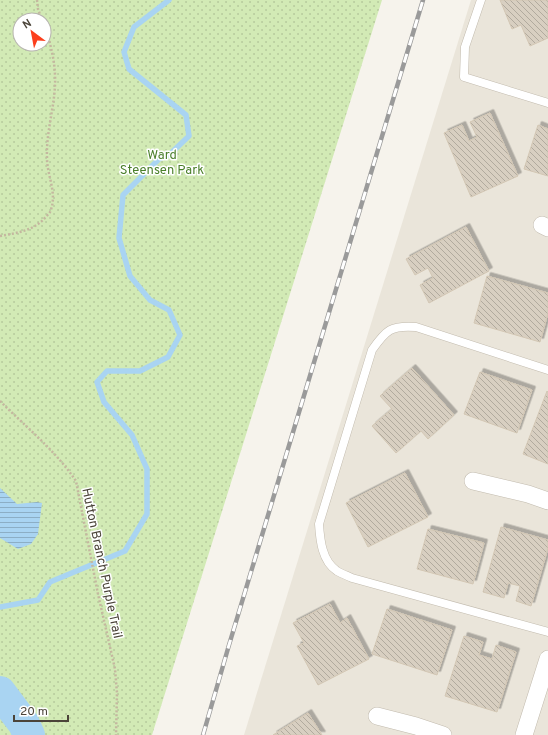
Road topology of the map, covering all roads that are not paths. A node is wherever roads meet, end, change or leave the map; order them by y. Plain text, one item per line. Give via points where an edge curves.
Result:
1 (481, 0) edge
2 (548, 103) edge
3 (548, 370) edge
4 (473, 481) dead end
5 (548, 501) edge
6 (548, 632) edge
7 (548, 659) edge
8 (377, 716) dead end
9 (443, 735) edge
10 (524, 735) edge

1 - 2 lane via 465,47 464,77
3 - 6 lane via 416,327 402,326 389,330 372,350 319,524 320,540 326,558 336,570 352,578
4 - 5 street
7 - 10 street
8 - 9 street

